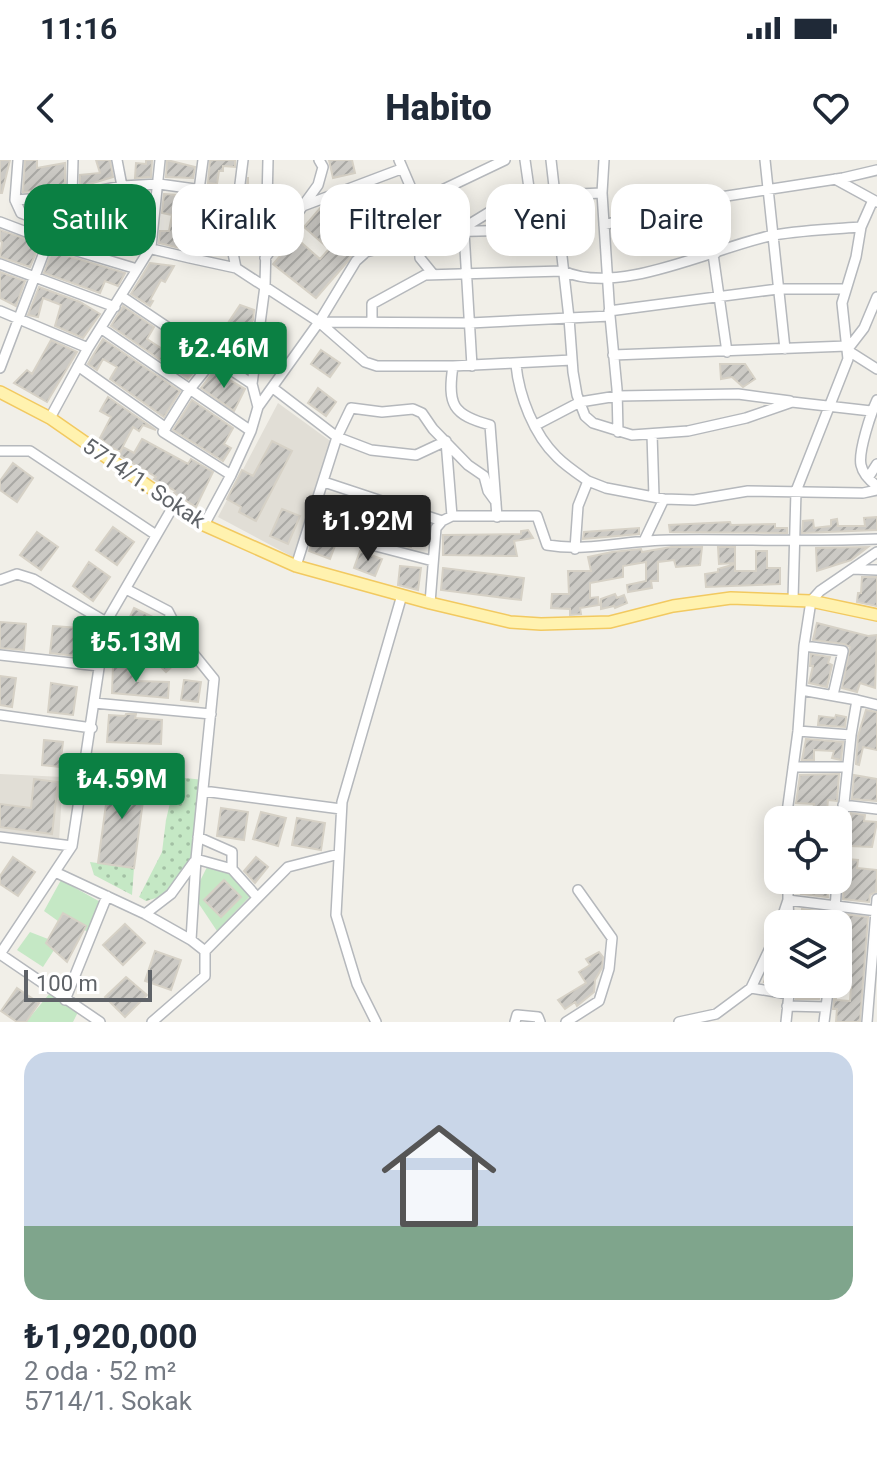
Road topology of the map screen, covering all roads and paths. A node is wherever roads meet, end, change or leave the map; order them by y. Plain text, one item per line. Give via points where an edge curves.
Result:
1 (18, 160) edge
2 (73, 160) edge
3 (117, 160) edge
4 (160, 160) edge
5 (203, 160) edge
6 (243, 160) edge
7 (268, 160) edge
8 (319, 160) edge
9 (505, 160) edge
10 (525, 160) edge
11 (551, 160) edge
12 (604, 160) edge
13 (765, 160) edge
14 (400, 164) edge
15 (877, 170) edge
16 (835, 179) junction
17 (72, 184) edge
18 (122, 184) edge
19 (156, 184) edge
20 (159, 184) junction
21 (200, 184) edge
22 (240, 184) edge
23 (409, 184) edge
24 (455, 184) edge
25 (528, 184) edge
26 (554, 184) edge
27 (172, 186) edge
28 (769, 189) junction
29 (595, 193) edge
30 (602, 193) junction
31 (731, 195) edge
32 (24, 199) edge
33 (15, 200) junction
34 (875, 201) edge
35 (304, 205) edge
36 (304, 206) edge
37 (156, 208) edge
38 (24, 215) edge
39 (0, 222) edge
40 (611, 223) edge
41 (604, 225) junction
42 (861, 227) junction
43 (24, 231) edge
44 (773, 235) junction
45 (156, 248) edge
46 (731, 249) edge
47 (42, 256) edge
48 (94, 256) edge
49 (145, 256) edge
50 (234, 256) edge
51 (266, 256) edge
52 (362, 256) edge
53 (420, 256) edge
54 (465, 256) edge
55 (562, 256) edge
56 (709, 256) edge
57 (715, 256) edge
58 (190, 258) joint
59 (264, 259) junction
60 (0, 264) edge
61 (236, 268) junction
62 (137, 269) junction
63 (563, 271) junction
64 (467, 273) junction
65 (433, 274) junction
66 (34, 277) junction
67 (607, 279) junction
68 (265, 286) junction
69 (778, 289) junction
70 (845, 289) junction
71 (721, 295) junction
72 (121, 296) junction
73 (877, 297) edge
74 (115, 307) junction
75 (0, 311) edge
76 (609, 314) junction
77 (20, 318) junction
78 (569, 318) junction
79 (372, 321) junction
80 (319, 322) junction
81 (470, 323) junction
82 (102, 329) junction
83 (88, 348) junction
84 (847, 348) junction
85 (785, 349) junction
86 (727, 352) junction
87 (613, 355) junction
88 (214, 359) junction
89 (572, 360) junction
90 (516, 365) junction
91 (78, 366) junction
92 (453, 366) junction
93 (472, 366) junction
94 (0, 368) edge
95 (877, 369) edge
96 (252, 384) junction
97 (273, 388) junction
98 (190, 389) junction
99 (0, 392) edge
100 (617, 396) junction
101 (877, 400) edge
102 (580, 402) junction
103 (792, 402) junction
104 (831, 406) junction
105 (258, 407) junction
106 (871, 411) junction
107 (50, 418) junction
108 (536, 425) junction
109 (166, 428) junction
110 (251, 431) junction
111 (618, 432) junction
112 (652, 434) junction
113 (337, 437) junction
114 (446, 441) junction
115 (0, 451) edge
116 (877, 464) edge
117 (231, 475) junction
118 (868, 478) junction
119 (588, 481) junction
120 (324, 482) junction
121 (877, 488) edge
122 (796, 491) junction
123 (659, 498) junction
124 (496, 502) junction
125 (174, 505) junction
126 (497, 517) junction
127 (447, 518) junction
128 (204, 525) junction
129 (311, 525) junction
130 (156, 535) junction
131 (877, 539) edge
132 (644, 541) junction
133 (795, 542) junction
134 (575, 549) junction
135 (877, 552) edge
136 (433, 561) junction
137 (296, 566) junction
138 (852, 569) junction
139 (877, 570) edge
140 (0, 580) edge
141 (126, 589) junction
142 (402, 595) junction
143 (793, 600) junction
144 (811, 601) junction
145 (430, 603) junction
146 (877, 615) edge
147 (106, 622) junction
148 (804, 646) junction
149 (0, 655) edge
150 (99, 666) junction
151 (801, 690) junction
152 (833, 695) junction
153 (857, 700) junction
154 (94, 703) junction
155 (877, 705) edge
156 (211, 714) junction
157 (0, 715) edge
158 (92, 728) junction
159 (798, 731) junction
160 (851, 735) junction
161 (793, 767) junction
162 (847, 767) junction
163 (203, 791) junction
164 (843, 805) joint
165 (788, 806) edge
166 (341, 809) junction
167 (877, 809) edge
168 (0, 837) edge
169 (198, 837) junction
170 (72, 846) junction
171 (339, 854) junction
172 (196, 859) junction
173 (232, 869) junction
174 (55, 872) junction
175 (578, 890) dead end
176 (788, 894) edge
177 (836, 894) edge
178 (107, 896) junction
179 (257, 897) junction
180 (877, 899) edge
181 (788, 900) junction
182 (835, 906) junction
183 (785, 910) edge
184 (788, 910) edge
185 (835, 910) edge
186 (876, 911) edge
187 (145, 914) junction
188 (191, 940) junction
189 (205, 951) junction
190 (764, 961) edge
191 (751, 988) junction
192 (764, 988) edge
193 (788, 998) edge
194 (827, 998) edge
195 (65, 1000) junction
196 (787, 1006) junction
197 (826, 1007) junction
198 (79, 1010) junction
199 (719, 1018) edge
200 (73, 1022) edge
201 (100, 1022) edge
202 (152, 1022) edge
203 (376, 1022) edge
204 (515, 1022) edge
205 (540, 1022) edge
206 (566, 1022) edge
207 (679, 1022) edge
208 (786, 1022) edge
209 (824, 1022) edge
210 (867, 1022) edge

1 - 33 street
2 - 17 street
3 - 18 street
4 - 20 street
5 - 21 street
6 - 22 street
7 - 59 street
8 - 35 street via 323,167 318,185
9 - 24 street
10 - 25 street
11 - 26 street
12 - 30 street
13 - 28 street
14 - 23 street
14 - 36 street
15 - 16 street
16 - 28 street
16 - 34 street
19 - 20 street
20 - 27 street
20 - 37 street
28 - 31 street
28 - 44 street
29 - 30 street
30 - 41 street
32 - 33 street
33 - 38 street
34 - 42 street
39 - 43 street
40 - 41 street
41 - 67 street
42 - 44 street
42 - 70 street
44 - 46 street
44 - 69 street
45 - 58 street
47 - 66 street
48 - 62 street
49 - 62 street
50 - 61 street
51 - 59 street
52 - 80 street
53 - 65 street
54 - 64 street
55 - 63 street
56 - 67 street
57 - 71 street
58 - 61 street
59 - 68 street
60 - 66 street
61 - 68 street
62 - 72 street
63 - 64 street
63 - 67 street
63 - 78 street
64 - 65 street
64 - 81 street
65 - 79 street via 372,304
66 - 74 street
66 - 77 street
67 - 76 street
68 - 80 street
68 - 96 street
69 - 70 street
69 - 71 street
69 - 85 street
70 - 84 street
71 - 76 street
71 - 86 street
72 - 74 street
72 - 88 street
73 - 84 street via 864,328
74 - 82 street
75 - 77 street
76 - 78 street
76 - 87 street
77 - 83 street
77 - 94 street
78 - 81 street
78 - 89 street
79 - 80 street
79 - 81 street
80 - 92 street via 365,362 377,366
80 - 97 street
81 - 93 street
82 - 83 street
82 - 98 street
83 - 91 street
84 - 85 street
84 - 95 street
84 - 104 street
85 - 86 street
86 - 87 street
87 - 100 street
88 - 96 street
88 - 98 street
89 - 90 street
89 - 102 street
90 - 93 street
90 - 108 street via 521,395
91 - 107 street
91 - 109 street
92 - 93 street
92 - 124 street via 450,398 456,409 490,425
96 - 105 street
97 - 105 street
97 - 113 street
98 - 109 street
98 - 110 street
99 - 107 main road, 5714/1. Sokak
100 - 102 street
100 - 103 street via 738,394
100 - 111 street
101 - 106 street
102 - 108 street
102 - 111 street via 593,423
103 - 104 street
103 - 112 street via 746,418
104 - 106 street
104 - 122 street
105 - 110 street
106 - 118 street via 860,458
107 - 125 main road, 5714/1. Sokak
108 - 119 street via 556,457
109 - 117 street via 163,432
110 - 117 street
111 - 112 street
112 - 123 street
113 - 114 street via 371,450 416,455
113 - 114 street via 351,408 413,409
113 - 120 street
114 - 124 street via 484,476
114 - 127 street
115 - 130 street via 30,451
116 - 118 street
117 - 128 street
118 - 121 street
119 - 123 street
119 - 134 street via 578,506
120 - 127 street
120 - 129 street
121 - 122 street via 863,493
122 - 123 street
122 - 133 street
123 - 132 street
124 - 126 street
125 - 128 main road, 5714/1. Sokak
125 - 130 street
126 - 127 street
126 - 134 street via 537,516 547,545
127 - 136 street via 436,528
128 - 137 main road, 5714/1. Sokak
129 - 136 street
129 - 137 street
130 - 141 street
131 - 133 street
132 - 133 street
132 - 134 street
133 - 143 street
135 - 138 street
136 - 145 street
137 - 142 main road, 5714/1. Sokak
138 - 139 street
138 - 144 street
140 - 147 street via 17,574 33,579
141 - 147 street
141 - 156 street via 168,611 184,642 214,679
142 - 145 main road, 5714/1. Sokak
142 - 166 street
143 - 144 main road, 5714/1. Sokak
143 - 145 main road, 5714/1. Sokak via 731,598 610,622 541,624
144 - 146 main road, 5714/1. Sokak
144 - 148 street
147 - 150 street
148 - 151 street
148 - 152 street via 843,651
149 - 150 street
150 - 154 street
151 - 152 street
151 - 159 street
152 - 153 street
153 - 155 street
153 - 160 street
154 - 156 street
154 - 158 street
156 - 163 street
157 - 158 street
158 - 170 street
159 - 160 street
159 - 161 street
160 - 162 street
161 - 162 street
161 - 165 street
162 - 164 street
163 - 166 street
163 - 169 street
164 - 167 street
166 - 171 street
168 - 170 street
169 - 172 street
169 - 173 street via 232,852
170 - 174 street
171 - 179 street via 288,867
171 - 203 street via 336,915 357,984
172 - 173 street
172 - 187 street via 171,894
172 - 188 street
173 - 179 street
174 - 178 street
174 - 195 street via 0,954
175 - 206 street via 612,938 599,1001
176 - 181 street
177 - 182 street
178 - 187 street
178 - 195 street
179 - 189 street
180 - 186 street
181 - 182 street
181 - 183 street
181 - 184 street
182 - 185 street
182 - 186 street
186 - 210 street
187 - 188 street
188 - 189 street
189 - 202 street via 205,976
190 - 191 street
191 - 192 street
191 - 199 street
193 - 196 street
194 - 197 street
195 - 198 street
196 - 197 street
196 - 208 street
197 - 209 street
198 - 200 street
198 - 201 street
199 - 207 street
204 - 205 street via 524,1014

